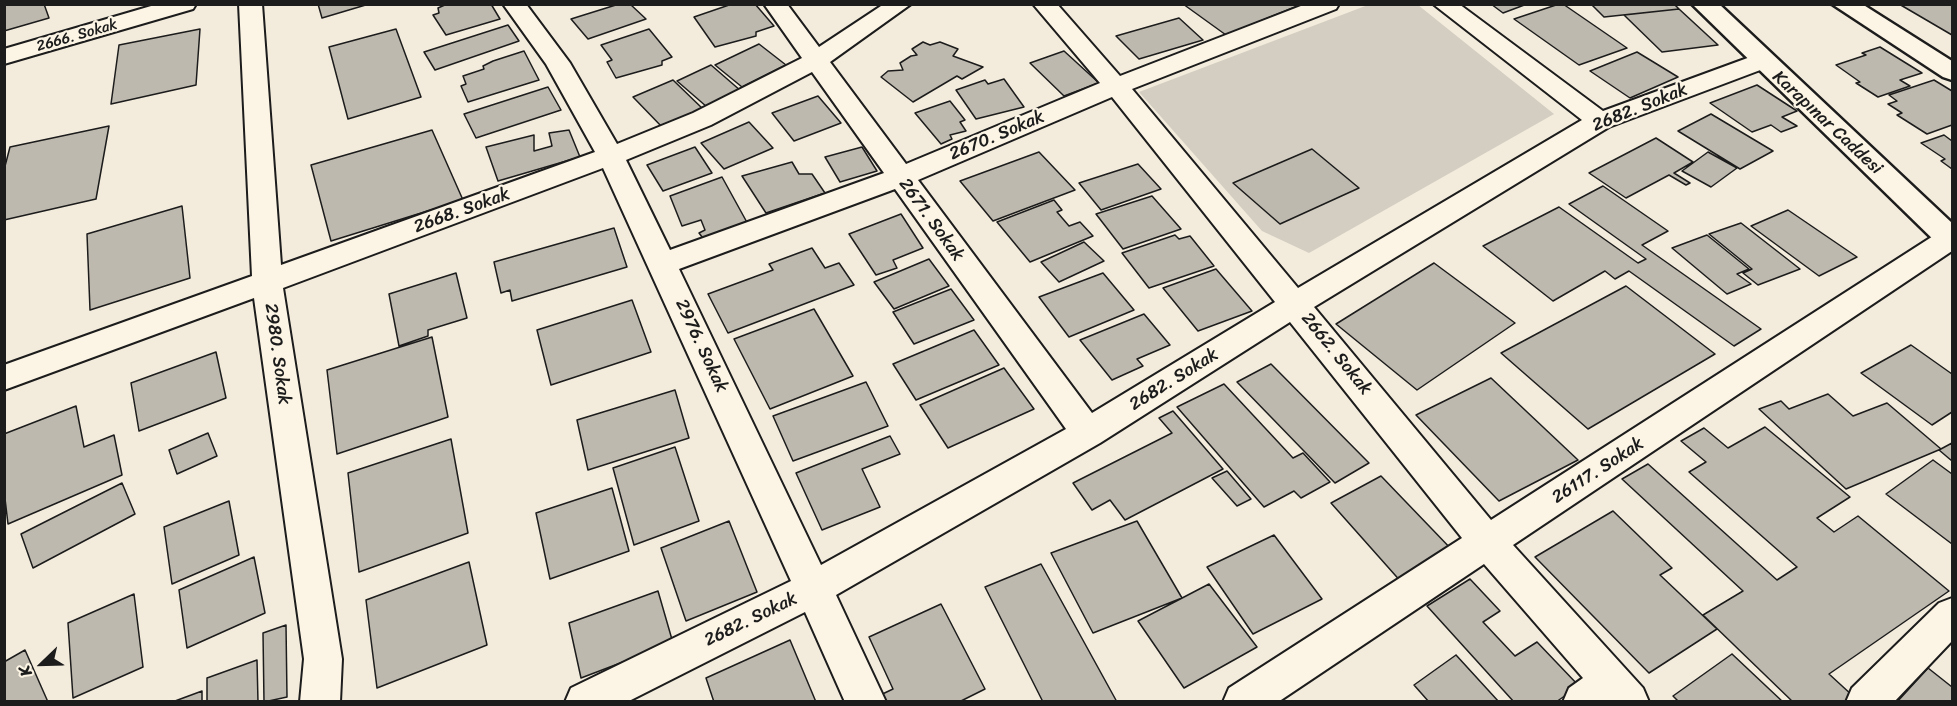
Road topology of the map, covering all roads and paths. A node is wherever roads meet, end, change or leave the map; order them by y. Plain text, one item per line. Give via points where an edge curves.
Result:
1 (184, 4) edge
2 (250, 4) edge
3 (514, 4) edge
4 (776, 4) edge
5 (900, 4) edge
6 (1044, 4) edge
7 (1328, 4) edge
8 (1444, 4) edge
9 (1704, 4) edge
10 (1735, 4) edge
11 (1844, 4) edge
12 (4, 57) edge
13 (815, 61) junction
14 (1762, 61) junction
15 (1953, 72) edge
16 (1116, 86) junction
17 (1600, 121) junction
18 (611, 156) junction
19 (900, 177) junction
20 (1952, 230) edge
21 (663, 264) junction
22 (267, 283) junction
23 (1295, 304) junction
24 (4, 378) edge
25 (1088, 433) junction
26 (1488, 543) junction
27 (813, 589) junction
28 (1953, 615) edge
29 (1607, 695) edge
30 (320, 702) edge
31 (585, 702) edge
32 (866, 702) edge
33 (1243, 702) edge
34 (1866, 702) edge

1 - 12 street, 2666. Sokak
2 - 22 street, 2980. Sokak
3 - 18 street, 2976. Sokak via 558,63
4 - 13 street, 2671. Sokak
5 - 13 street, 2668. Sokak
6 - 16 street, 2662. Sokak
7 - 16 street, 2670. Sokak
8 - 17 street
9 - 14 main road, Karapınar Caddesi
10 - 20 main road, Karapınar Caddesi
11 - 15 main road
13 - 18 street, 2668. Sokak via 702,119
13 - 19 street, 2671. Sokak
14 - 17 street, 2682. Sokak
14 - 20 main road, Karapınar Caddesi
16 - 19 street, 2670. Sokak
16 - 23 street, 2662. Sokak
17 - 23 street, 2682. Sokak
18 - 21 street, 2976. Sokak
18 - 22 street, 2668. Sokak
19 - 21 street, 2670. Sokak
19 - 25 street, 2671. Sokak
20 - 26 street, 26117. Sokak
21 - 27 street, 2976. Sokak
22 - 24 street, 2668. Sokak
22 - 30 street, 2980. Sokak via 323,659
23 - 25 street, 2682. Sokak
23 - 26 street, 2662. Sokak
25 - 27 street, 2682. Sokak
26 - 29 street, 2662. Sokak
26 - 33 street, 26117. Sokak
27 - 31 street, 2682. Sokak
27 - 32 street, 2976. Sokak
28 - 34 street

